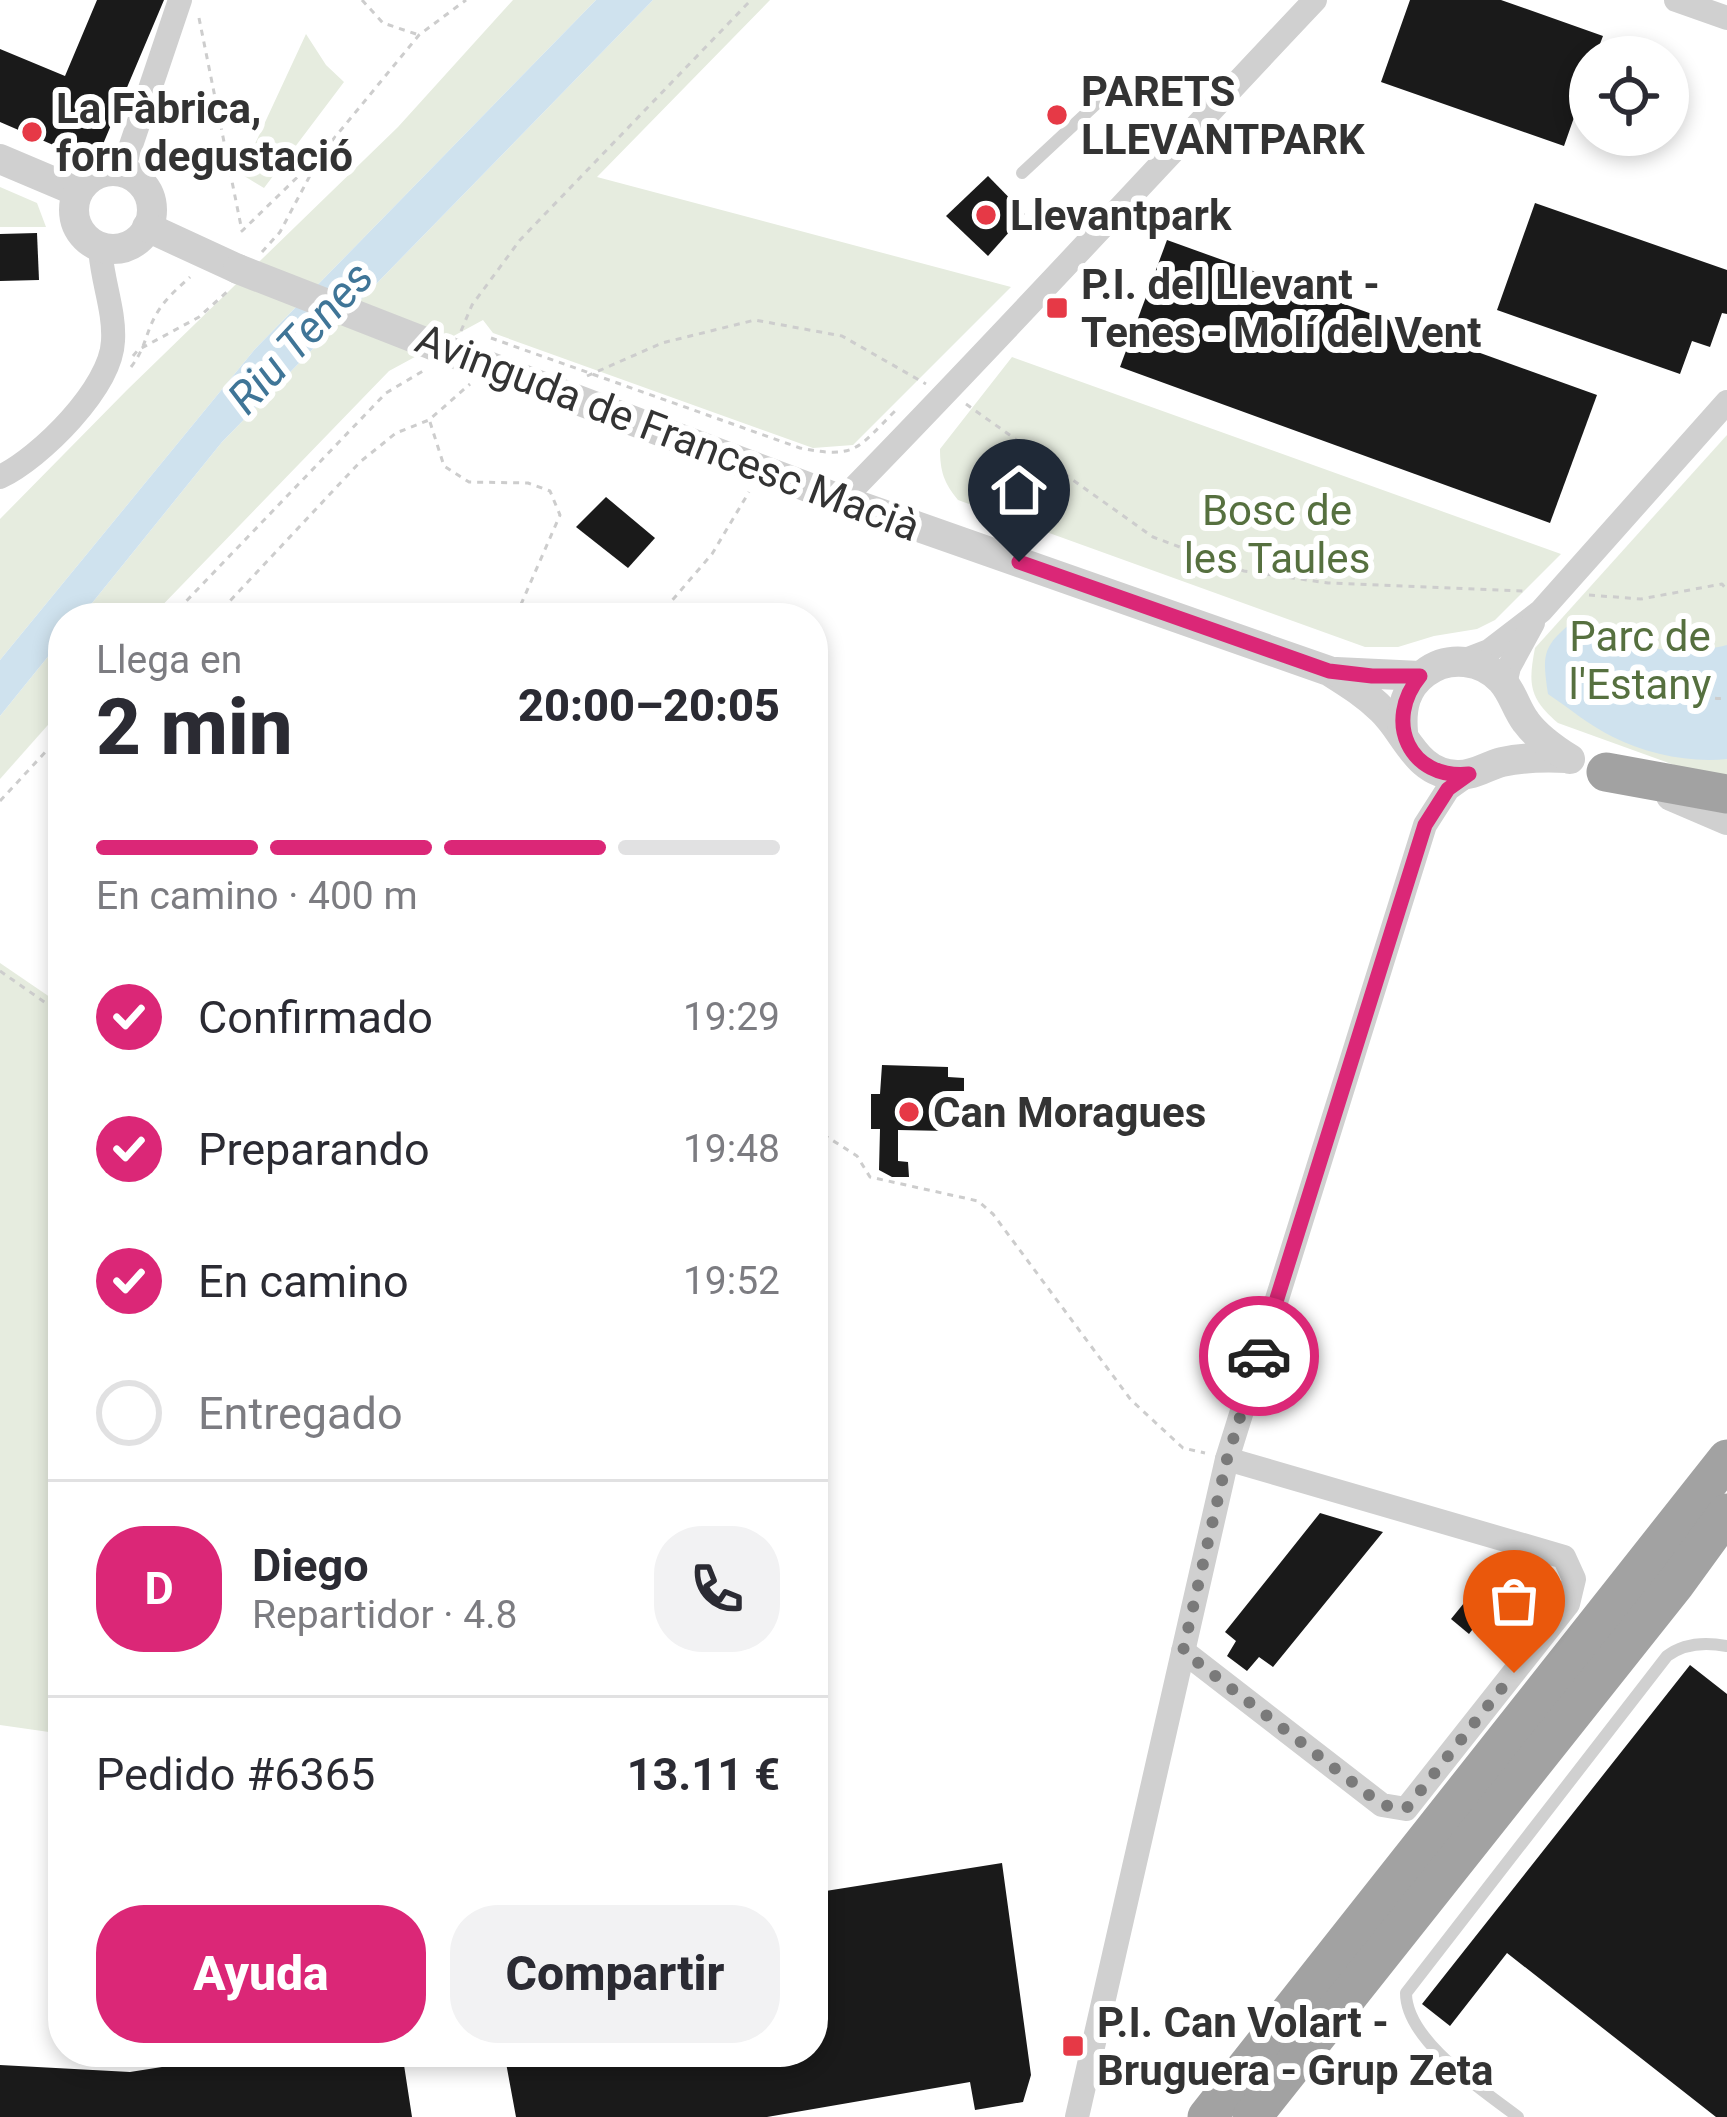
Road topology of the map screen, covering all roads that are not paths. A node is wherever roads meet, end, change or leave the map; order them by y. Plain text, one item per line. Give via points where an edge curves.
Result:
1 (1315, 0) edge
2 (1676, 0) edge
3 (189, 8) edge
4 (1727, 18) edge
5 (1123, 80) dead end
6 (0, 159) edge
7 (135, 171) junction
8 (1022, 173) dead end
9 (78, 192) junction
10 (158, 220) junction
11 (100, 247) junction
12 (1727, 402) edge
13 (0, 478) edge
14 (842, 500) junction
15 (1550, 602) junction
16 (1463, 661) junction
17 (1329, 671) junction
18 (1420, 676) junction
19 (1510, 695) junction
20 (1410, 745) junction
21 (1568, 758) junction
22 (1482, 769) junction
23 (1606, 772) joint
24 (1724, 810) edge
25 (1425, 825) junction
26 (1227, 1459) junction
27 (1727, 1459) edge
28 (1727, 1513) edge
29 (1727, 1646) edge
30 (1183, 1651) junction
31 (1077, 2117) edge
32 (1207, 2117) edge
33 (1252, 2117) edge
34 (1518, 2117) edge

1 - 14 street
2 - 4 street
3 - 7 street
5 - 8 lane
6 - 9 street
7 - 9 street via 97,175
7 - 10 street
9 - 11 street via 77,226
10 - 11 street via 122,248
10 - 14 street, Avinguda de Francesc Macià, bridge via 241,273 449,340 489,367
11 - 13 street via 113,342 108,366 63,426
12 - 15 street
14 - 17 street, Avinguda de Francesc Macià
15 - 16 street via 1490,651
15 - 19 street via 1509,668
16 - 18 street
16 - 19 street via 1489,669
17 - 18 street
17 - 20 street via 1360,691
18 - 20 street via 1404,702
19 - 21 street via 1529,726
19 - 22 street via 1510,744
20 - 22 street via 1443,773
20 - 25 street via 1425,776
21 - 22 street
21 - 23 street
22 - 25 street via 1448,789
23 - 24 highway
25 - 26 street
26 - 30 street
26 - 30 street via 1564,1557 1574,1579 1568,1604 1406,1809 1382,1805
27 - 32 highway
28 - 33 highway
29 - 34 lane via 1693,1644 1667,1656 1406,1993 1424,2038
30 - 31 street

